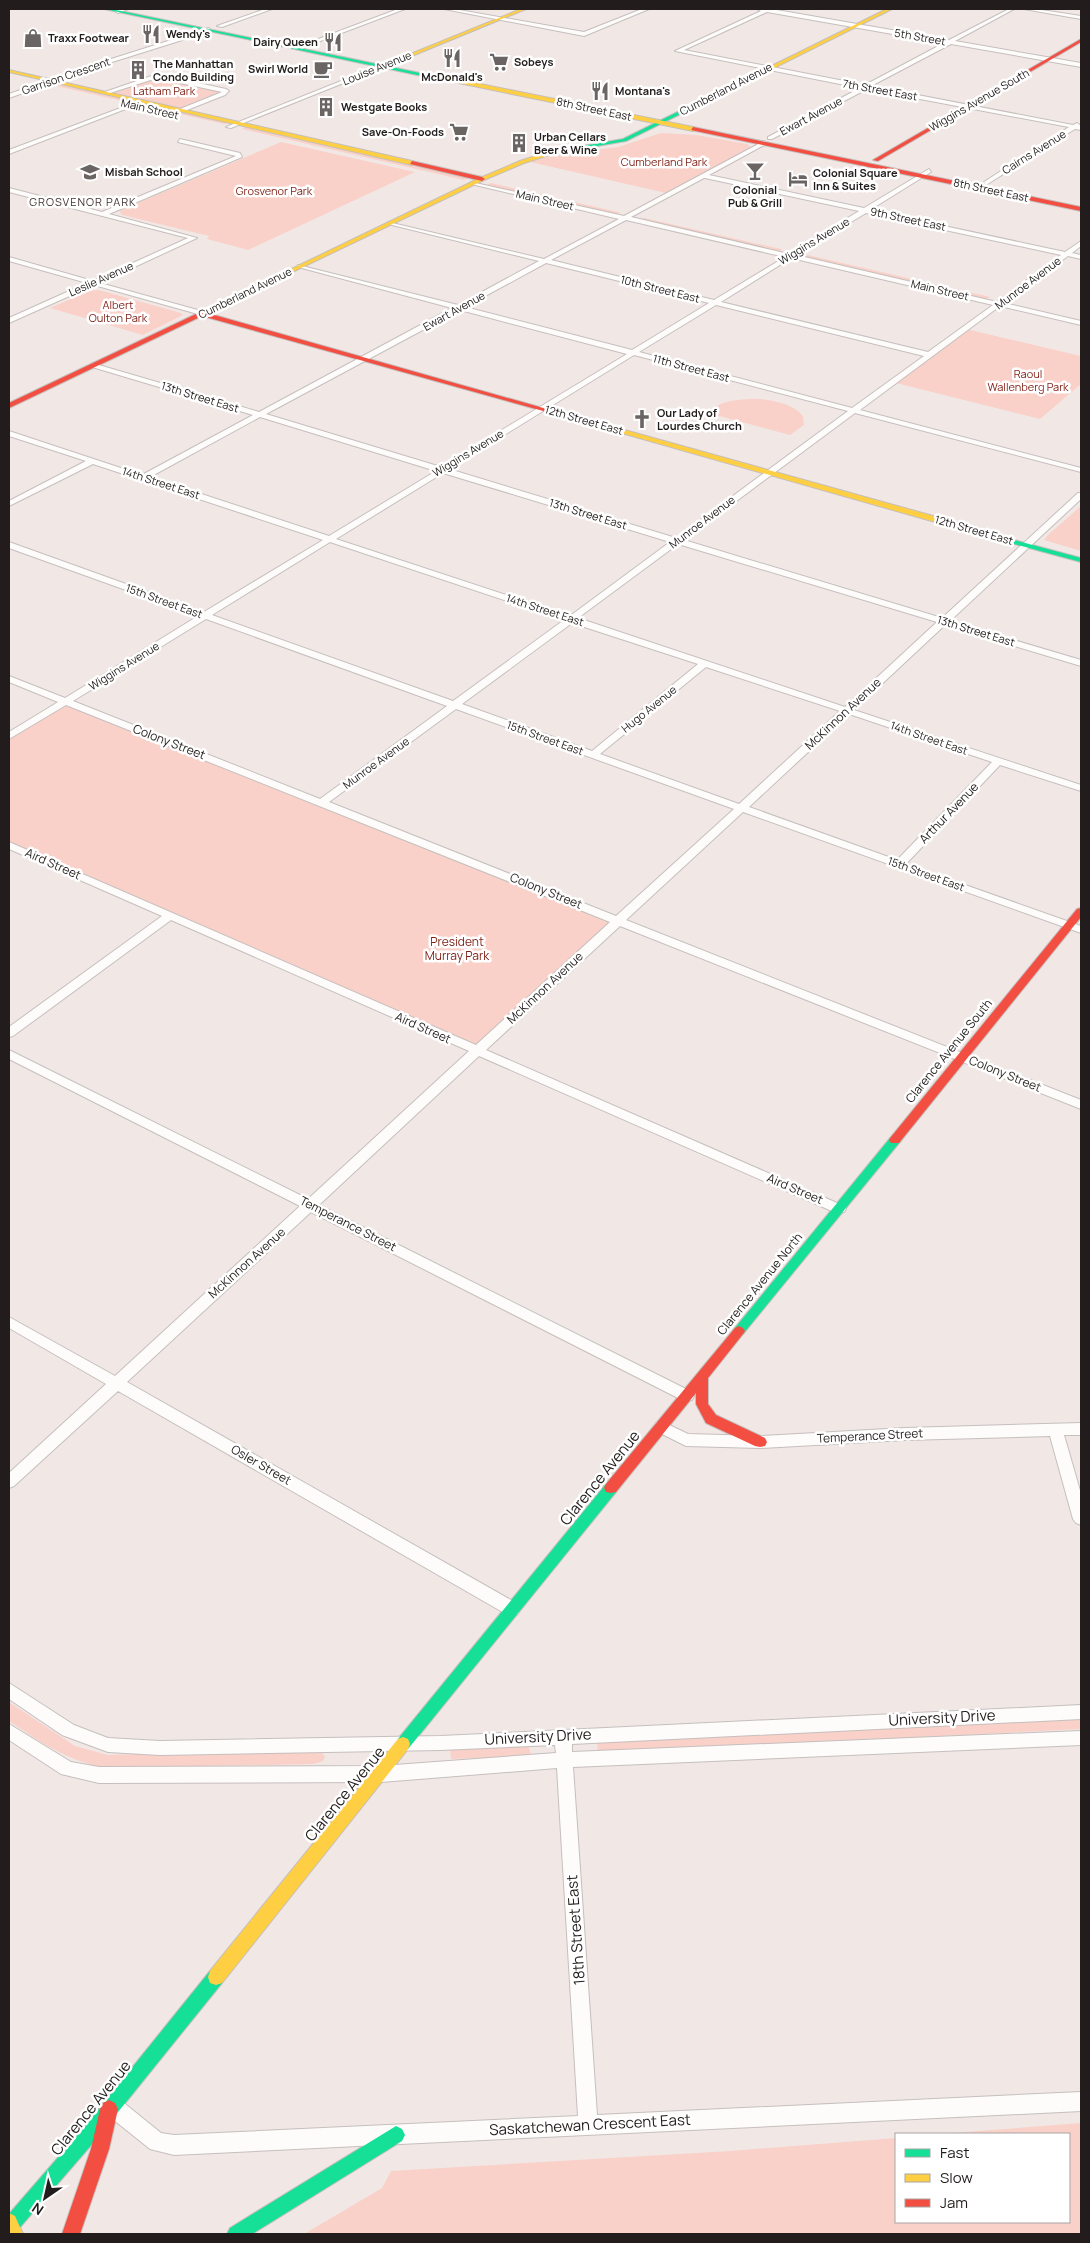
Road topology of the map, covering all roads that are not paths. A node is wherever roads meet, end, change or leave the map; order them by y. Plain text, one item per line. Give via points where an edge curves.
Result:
1 (135, 9) edge
2 (270, 9) edge
3 (402, 9) edge
4 (447, 9) edge
5 (524, 9) edge
6 (646, 9) edge
7 (758, 9) edge
8 (768, 9) edge
9 (890, 9) edge
10 (1012, 9) edge
11 (1027, 9) edge
12 (116, 10) edge
13 (1081, 18) edge
14 (500, 19) junction
15 (856, 26) junction
16 (215, 28) junction
17 (1081, 40) edge
18 (949, 42) junction
19 (308, 44) junction
20 (1048, 59) junction
21 (388, 64) junction
22 (1081, 65) edge
23 (767, 69) junction
24 (9, 71) edge
25 (435, 76) junction
26 (9, 77) edge
27 (46, 82) junction
28 (499, 83) junction
29 (865, 87) junction
30 (105, 93) junction
31 (9, 96) edge
32 (133, 105) junction
33 (967, 106) junction
34 (182, 110) junction
35 (664, 120) junction
36 (1081, 122) edge
37 (234, 125) junction
38 (1074, 127) junction
39 (1081, 128) edge
40 (634, 135) junction
41 (716, 135) junction
42 (180, 141) dead end
43 (767, 141) junction
44 (9, 152) edge
45 (876, 160) junction
46 (925, 173) junction
47 (705, 176) junction
48 (478, 181) junction
49 (986, 183) junction
50 (9, 190) edge
51 (1081, 202) edge
52 (1081, 208) edge
53 (865, 210) junction
54 (635, 213) junction
55 (103, 214) junction
56 (626, 218) junction
57 (390, 223) junction
58 (1081, 243) edge
59 (798, 251) junction
60 (1067, 254) junction
61 (789, 256) junction
62 (1081, 257) edge
63 (9, 259) edge
64 (546, 261) junction
65 (300, 266) junction
66 (93, 283) junction
67 (1006, 299) junction
68 (714, 302) junction
69 (1000, 304) junction
70 (459, 308) junction
71 (202, 314) junction
72 (1081, 316) edge
73 (9, 321) edge
74 (1081, 323) edge
75 (632, 353) junction
76 (930, 355) junction
77 (364, 359) junction
78 (95, 365) junction
79 (9, 406) edge
80 (542, 408) junction
81 (854, 411) junction
82 (259, 416) junction
83 (9, 433) edge
84 (92, 461) junction
85 (441, 470) junction
86 (1081, 470) edge
87 (770, 472) junction
88 (144, 477) junction
89 (1081, 495) edge
90 (9, 504) edge
91 (329, 539) junction
92 (676, 541) junction
93 (9, 545) edge
94 (1026, 545) junction
95 (1081, 560) edge
96 (205, 616) junction
97 (571, 619) junction
98 (943, 622) junction
99 (705, 663) junction
100 (1081, 663) edge
101 (9, 679) edge
102 (65, 702) junction
103 (455, 705) junction
104 (848, 711) junction
105 (9, 736) edge
106 (593, 755) junction
107 (998, 762) junction
108 (1081, 788) edge
109 (323, 802) junction
110 (741, 808) junction
111 (9, 845) edge
112 (899, 865) junction
113 (1081, 911) edge
114 (169, 916) junction
115 (618, 921) junction
116 (1070, 926) junction
117 (1081, 930) edge
118 (9, 1033) edge
119 (477, 1051) junction
120 (9, 1054) edge
121 (962, 1057) junction
122 (1081, 1105) edge
123 (310, 1205) junction
124 (839, 1208) junction
125 (9, 1322) edge
126 (702, 1377) junction
127 (116, 1382) junction
128 (687, 1396) junction
129 (661, 1427) junction
130 (1055, 1428) junction
131 (1081, 1428) edge
132 (760, 1442) junction
133 (9, 1482) edge
134 (1081, 1519) edge
135 (512, 1609) junction
136 (9, 1690) edge
137 (1081, 1712) edge
138 (9, 1731) edge
139 (563, 1736) junction
140 (1081, 1738) edge
141 (406, 1742) junction
142 (566, 1760) junction
143 (381, 1774) junction
144 (1081, 2102) edge
145 (110, 2108) junction
146 (588, 2125) junction
147 (396, 2135) junction
148 (11, 2227) edge
149 (71, 2234) edge
150 (236, 2234) edge

1 - 16 main road, 8th Street East
2 - 16 street, Garrison Crescent
3 - 19 street
4 - 14 street
5 - 14 main road, Louise Avenue
6 - 14 street via 584,34
7 - 8 street, 5th Street
8 - 15 street, 5th Street
8 - 23 street, 7th Street East via 678,51
9 - 15 main road, Cumberland Avenue
10 - 18 street, Ewart Avenue
11 - 13 street
12 - 16 main road, 8th Street East
14 - 21 main road, Louise Avenue
15 - 18 street, 5th Street
15 - 23 main road, Cumberland Avenue
16 - 19 main road, 8th Street East
16 - 21 main road, 8th Street East
16 - 27 street, Garrison Crescent
17 - 20 main road, Wiggins Avenue South
18 - 20 street, 5th Street
18 - 29 street, Ewart Avenue
19 - 21 main road, 8th Street East
20 - 22 street, 5th Street
20 - 33 main road, Wiggins Avenue South
21 - 25 main road, 8th Street East
21 - 28 main road, 8th Street East
21 - 37 street, Louise Avenue
23 - 29 street, 7th Street East
23 - 35 main road, Cumberland Avenue
24 - 27 main road, Main Street
25 - 28 main road
25 - 35 main road, 8th Street East
26 - 27 main road, Main Street
27 - 30 main road, Main Street
27 - 31 street, Garrison Crescent
27 - 32 main road, Main Street
28 - 35 main road, 8th Street East
29 - 33 street, 7th Street East
29 - 43 street, Ewart Avenue
30 - 34 main road, Main Street
30 - 34 street via 157,76 226,91
32 - 37 main road, Main Street
32 - 44 street
33 - 38 street, 7th Street East
33 - 45 main road, Wiggins Avenue South
34 - 37 main road, Main Street
35 - 40 main road, Cumberland Avenue
35 - 41 main road, 8th Street East
35 - 43 main road, 8th Street East
36 - 38 street, Cairns Avenue
37 - 48 main road, Main Street
38 - 39 street, 7th Street East
38 - 49 street, Cairns Avenue
40 - 41 main road via 670,130
40 - 48 main road, Cumberland Avenue via 611,144 557,151
41 - 43 main road, 8th Street East
42 - 55 street via 238,154 239,157
43 - 45 main road, 8th Street East
43 - 46 main road, 8th Street East
43 - 47 street, Ewart Avenue
45 - 46 main road, 8th Street East
46 - 49 main road, 8th Street East
46 - 52 main road, 8th Street East
46 - 53 street, Wiggins Avenue
47 - 53 street, 9th Street East
47 - 54 street, Ewart Avenue
48 - 54 street, Main Street
48 - 56 street, Main Street
48 - 57 main road, Cumberland Avenue
49 - 51 main road, 8th Street East
50 - 55 street
53 - 59 street, Wiggins Avenue
53 - 60 street, 9th Street East
54 - 56 street, Ewart Avenue
54 - 59 street, Main Street
55 - 66 street, Leslie Avenue via 194,238
56 - 61 street, Main Street
56 - 64 street, Ewart Avenue
57 - 64 street, 10th Street East
57 - 65 main road, Cumberland Avenue
58 - 60 street, Munroe Avenue
59 - 61 street, Wiggins Avenue
59 - 67 street, Main Street
60 - 62 street, 9th Street East
60 - 67 street, Munroe Avenue
61 - 68 street, Wiggins Avenue
61 - 69 street, Main Street
63 - 66 street
64 - 68 street, 10th Street East
64 - 70 street, Ewart Avenue
65 - 70 street, 11th Street East
65 - 71 main road, Cumberland Avenue
66 - 71 street
66 - 73 street, Leslie Avenue
67 - 69 street, Munroe Avenue
67 - 72 street, Main Street
68 - 75 street, Wiggins Avenue
68 - 76 street, 10th Street East
69 - 74 street, Main Street
69 - 76 street, Munroe Avenue
70 - 75 street, 11th Street East
70 - 77 street, Ewart Avenue
71 - 77 main road, 12th Street East
71 - 78 main road, Cumberland Avenue
75 - 80 street, Wiggins Avenue
75 - 81 street, 11th Street East
76 - 81 street, Munroe Avenue
77 - 80 main road, 12th Street East
77 - 82 street, Ewart Avenue
78 - 79 main road, Cumberland Avenue
78 - 82 street, 13th Street East
80 - 85 street, Wiggins Avenue
80 - 87 main road, 12th Street East
81 - 86 street, 11th Street East
81 - 87 street, Munroe Avenue
82 - 85 street, 13th Street East
82 - 88 street, Ewart Avenue
83 - 84 street, 14th Street East
84 - 88 street, 14th Street East
84 - 90 street
85 - 91 street, Wiggins Avenue
85 - 92 street, 13th Street East
87 - 92 street, Munroe Avenue
87 - 94 main road, 12th Street East
88 - 91 street, 14th Street East
89 - 94 street, McKinnon Avenue
91 - 96 street, Wiggins Avenue
91 - 97 street, 14th Street East
92 - 97 street, Munroe Avenue
92 - 98 street, 13th Street East
93 - 96 street, 15th Street East
94 - 95 main road, 12th Street East
94 - 98 street, McKinnon Avenue
96 - 102 street, Wiggins Avenue
96 - 103 street, 15th Street East
97 - 99 street, 14th Street East
97 - 103 street, Munroe Avenue
98 - 100 street, 13th Street East
98 - 104 street, McKinnon Avenue
99 - 104 street, 14th Street East
99 - 106 street, Hugo Avenue
101 - 102 street, Colony Street
102 - 105 street, Wiggins Avenue
102 - 109 street, Colony Street
103 - 106 street, 15th Street East
103 - 109 street, Munroe Avenue
104 - 107 street, 14th Street East
104 - 110 street, McKinnon Avenue
106 - 110 street, 15th Street East
107 - 108 street, 14th Street East
107 - 112 street, Arthur Avenue
109 - 115 street, Colony Street
110 - 112 street, 15th Street East
110 - 115 street, McKinnon Avenue
111 - 114 street, Aird Street
112 - 116 street, 15th Street East
113 - 116 main road, Clarence Avenue South
114 - 118 street
114 - 119 street, Aird Street
115 - 119 street, McKinnon Avenue
115 - 121 street, Colony Street
116 - 117 street, 15th Street East
116 - 121 main road, Clarence Avenue South
119 - 123 street, McKinnon Avenue
119 - 124 street, Aird Street
120 - 123 street, Temperance Street
121 - 122 street, Colony Street
121 - 124 main road, Clarence Avenue South
123 - 127 street, McKinnon Avenue
123 - 128 street, Temperance Street
124 - 126 main road, Clarence Avenue North
125 - 127 street, Osler Street
126 - 128 main road, Clarence Avenue
126 - 132 main road via 702,1404 711,1419
127 - 133 street, McKinnon Avenue
127 - 135 street, Osler Street
128 - 129 main road, Clarence Avenue
129 - 132 street, Temperance Street via 686,1440
129 - 135 main road, Clarence Avenue
130 - 131 street, Temperance Street
130 - 132 street, Temperance Street
130 - 134 street
135 - 141 main road, Clarence Avenue
136 - 141 street, University Drive via 68,1730 108,1745 160,1748
137 - 139 street, University Drive
138 - 143 street, University Drive via 67,1769 99,1775
139 - 141 street, University Drive
139 - 142 street, 18th Street East
140 - 142 street, University Drive
141 - 143 main road, Clarence Avenue
142 - 143 street, University Drive
142 - 146 street, 18th Street East
143 - 145 main road, Clarence Avenue
144 - 146 street, Saskatchewan Crescent East
145 - 147 street, Saskatchewan Crescent East via 157,2142 174,2145
145 - 148 main road, Clarence Avenue
145 - 149 main road via 100,2149
146 - 147 street, Saskatchewan Crescent East
147 - 150 main road

